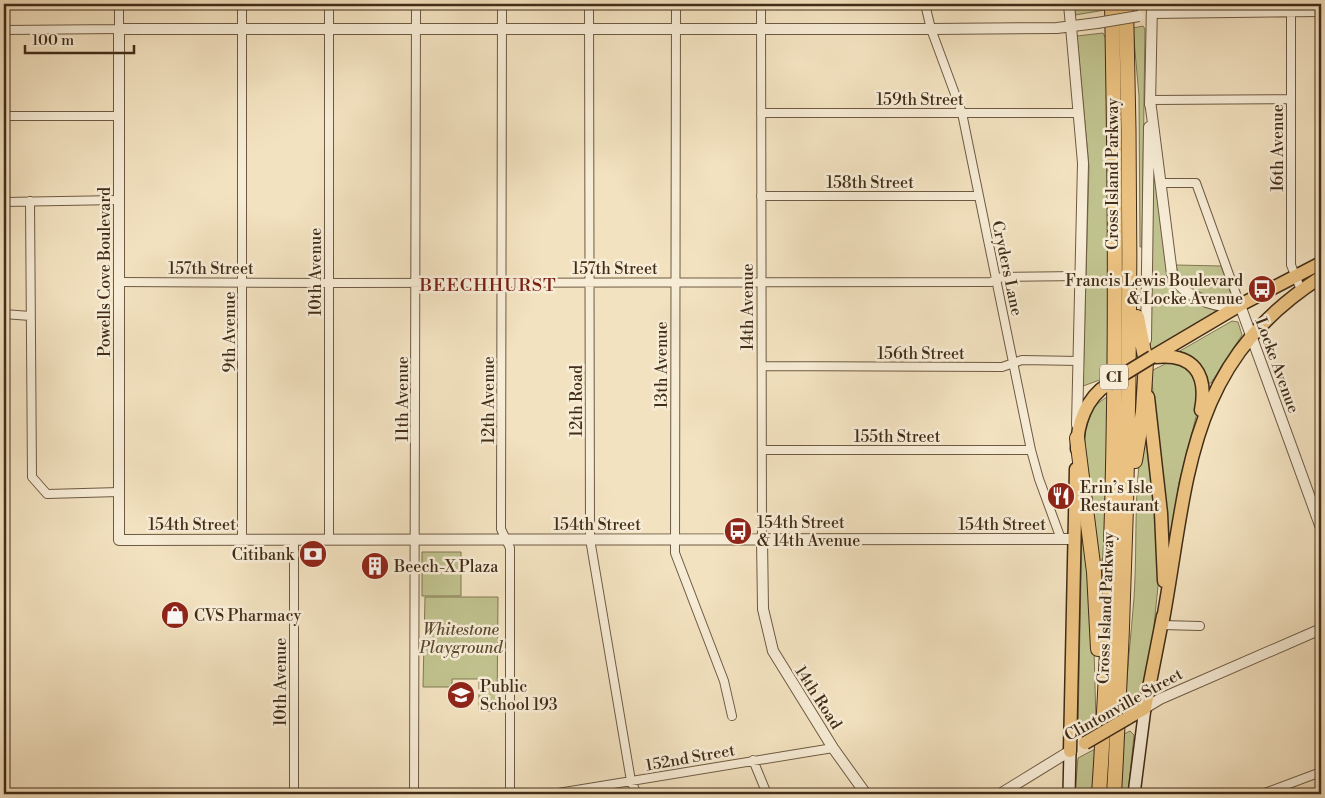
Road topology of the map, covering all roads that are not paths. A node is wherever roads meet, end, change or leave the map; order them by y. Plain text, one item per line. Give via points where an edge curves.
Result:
1 (119, 4) edge
2 (242, 4) edge
3 (329, 4) edge
4 (416, 4) edge
5 (502, 4) edge
6 (589, 4) edge
7 (676, 4) edge
8 (761, 4) edge
9 (925, 4) edge
10 (1069, 4) edge
11 (1110, 4) edge
12 (1126, 4) edge
13 (1291, 8) edge
14 (1152, 9) edge
15 (1321, 12) edge
16 (1071, 27) junction
17 (242, 28) junction
18 (329, 28) junction
19 (416, 28) junction
20 (502, 28) junction
21 (589, 28) junction
22 (676, 28) junction
23 (119, 29) junction
24 (761, 29) junction
25 (931, 29) junction
26 (4, 30) edge
27 (1291, 99) junction
28 (1150, 100) junction
29 (962, 113) junction
30 (1079, 113) junction
31 (761, 114) junction
32 (4, 116) edge
33 (119, 116) junction
34 (1130, 169) junction
35 (1160, 183) junction
36 (762, 196) junction
37 (979, 196) junction
38 (119, 200) junction
39 (30, 201) junction
40 (4, 202) edge
41 (1321, 263) edge
42 (1081, 276) junction
43 (1321, 276) edge
44 (1294, 278) junction
45 (996, 280) junction
46 (762, 281) junction
47 (119, 282) junction
48 (242, 282) junction
49 (416, 282) junction
50 (502, 282) junction
51 (589, 282) junction
52 (675, 282) junction
53 (329, 284) junction
54 (1301, 290) junction
55 (1240, 305) junction
56 (4, 314) edge
57 (30, 316) junction
58 (1251, 336) junction
59 (1149, 360) junction
60 (1079, 361) junction
61 (1015, 363) junction
62 (762, 366) junction
63 (1077, 438) junction
64 (762, 450) junction
65 (1032, 450) junction
66 (1192, 459) junction
67 (119, 492) junction
68 (1321, 528) edge
69 (1126, 536) junction
70 (242, 539) junction
71 (294, 539) junction
72 (329, 539) junction
73 (414, 539) junction
74 (506, 539) junction
75 (590, 539) junction
76 (675, 539) junction
77 (762, 539) junction
78 (1061, 539) junction
79 (1075, 539) junction
80 (119, 540) joint
81 (763, 609) joint
82 (1162, 625) junction
83 (1200, 626) dead end
84 (1321, 628) edge
85 (1145, 708) junction
86 (732, 716) dead end
87 (833, 748) junction
88 (1102, 751) junction
89 (1070, 752) junction
90 (753, 760) junction
91 (1321, 772) edge
92 (631, 781) junction
93 (294, 794) edge
94 (414, 794) edge
95 (510, 794) edge
96 (552, 794) edge
97 (637, 794) edge
98 (767, 794) edge
99 (866, 794) edge
100 (1000, 794) edge
101 (1069, 794) edge
102 (1099, 794) edge
103 (1114, 794) edge
104 (1134, 794) edge
105 (1262, 794) edge

1 - 23 street, Powells Cove Boulevard
2 - 17 street, 9th Avenue
3 - 18 street, 10th Avenue
4 - 19 street, 11th Avenue
5 - 20 street, 12th Avenue
6 - 21 street, 12th Road
7 - 22 street, 13th Avenue
8 - 24 street, 14th Avenue
9 - 25 street, Cryders Lane
10 - 16 street
11 - 88 highway, Cross Island Parkway / CI via 1115,232 1114,419
12 - 34 highway, Cross Island Parkway / CI
13 - 14 street
13 - 15 street
13 - 27 street, 16th Avenue
14 - 16 street, bridge via 1139,16
14 - 28 street
16 - 25 street
16 - 30 street
17 - 18 street
17 - 23 street
17 - 48 street, 9th Avenue
18 - 19 street
18 - 53 street, 10th Avenue
19 - 20 street
19 - 49 street, 11th Avenue
20 - 21 street
20 - 50 street, 12th Avenue
21 - 22 street
21 - 51 street, 12th Road
22 - 24 street
22 - 52 street, 13th Avenue
23 - 26 street
23 - 33 street, Powells Cove Boulevard
24 - 25 street
24 - 31 street, 14th Avenue
25 - 29 street, Cryders Lane
27 - 28 street
27 - 44 street, 16th Avenue via 1291,265
28 - 35 street
28 - 59 street
29 - 30 street, 159th Street
29 - 31 street, 159th Street
29 - 37 street, Cryders Lane
30 - 42 street via 1083,170
31 - 36 street, 14th Avenue
32 - 33 street
33 - 38 street, Powells Cove Boulevard
34 - 59 highway via 1137,321
34 - 69 highway, Cross Island Parkway / CI
35 - 55 street, Locke Avenue via 1196,183
35 - 55 street via 1169,265 1174,279 1202,300 1223,306
36 - 37 street, 158th Street
36 - 46 street, 14th Avenue
37 - 45 street, Cryders Lane
38 - 39 street
38 - 47 street, Powells Cove Boulevard
39 - 40 street
39 - 57 street
41 - 44 main road
42 - 45 street, 157th Street via 1002,277
42 - 60 street
43 - 54 main road
44 - 54 street, 16th Avenue
44 - 55 main road
45 - 46 street, 157th Street
45 - 61 street, Cryders Lane
46 - 52 street, 157th Street
46 - 62 street, 14th Avenue
47 - 48 street, 157th Street
47 - 67 street, Powells Cove Boulevard
48 - 53 street, 157th Street
48 - 70 street, 9th Avenue
49 - 50 street, 157th Street
49 - 53 street, 157th Street
49 - 73 street, 11th Avenue
50 - 51 street, 157th Street
50 - 74 street, 12th Avenue via 501,531
51 - 52 street, 157th Street
51 - 75 street, 12th Road
52 - 76 street, 13th Avenue
53 - 72 street, 10th Avenue
54 - 58 main road via 1276,309
55 - 58 street, Locke Avenue
55 - 59 main road
56 - 57 street
57 - 67 street via 32,477 47,494
58 - 66 main road via 1216,389 1202,422
58 - 68 street, Locke Avenue
59 - 63 main road, bridge via 1108,384 1089,402
59 - 66 main road via 1164,356 1186,360 1201,378 1202,403
59 - 69 highway
59 - 82 main road via 1164,550
60 - 61 street, 156th Street via 1022,360
60 - 63 street
61 - 62 street, 156th Street via 1002,367
61 - 65 street, Cryders Lane
62 - 64 street, 14th Avenue
63 - 79 main road
63 - 88 highway via 1096,594
64 - 65 street, 155th Street
64 - 77 street, 14th Avenue
65 - 78 street, Cryders Lane
66 - 82 main road
67 - 80 street, Powells Cove Boulevard
69 - 103 highway, Cross Island Parkway / CI
70 - 71 street, 154th Street
70 - 80 street, 154th Street
71 - 72 street, 154th Street
71 - 93 street, 10th Avenue
72 - 73 street, 154th Street
73 - 74 street, 154th Street
73 - 94 street, 11th Avenue
74 - 75 street, 154th Street
74 - 95 street, 12th Avenue via 510,548
75 - 76 street, 154th Street
75 - 92 street, 12th Road
76 - 77 street, 154th Street
76 - 86 street, 13th Avenue via 675,553 724,680
77 - 78 street, 154th Street
77 - 81 street, 14th Avenue
78 - 79 street, 154th Street
79 - 89 main road
81 - 87 street, 14th Road via 773,652
82 - 83 street
82 - 85 main road
84 - 85 street, Clintonville Street
85 - 89 main road, Clintonville Street, bridge
85 - 104 main road
87 - 90 street, 152nd Street
87 - 99 street, 14th Road
88 - 102 highway, Cross Island Parkway / CI
89 - 100 street, Clintonville Street
89 - 101 main road
90 - 92 street, 152nd Street
90 - 98 street
91 - 105 street
92 - 96 street, 152nd Street
92 - 97 street, 12th Road

